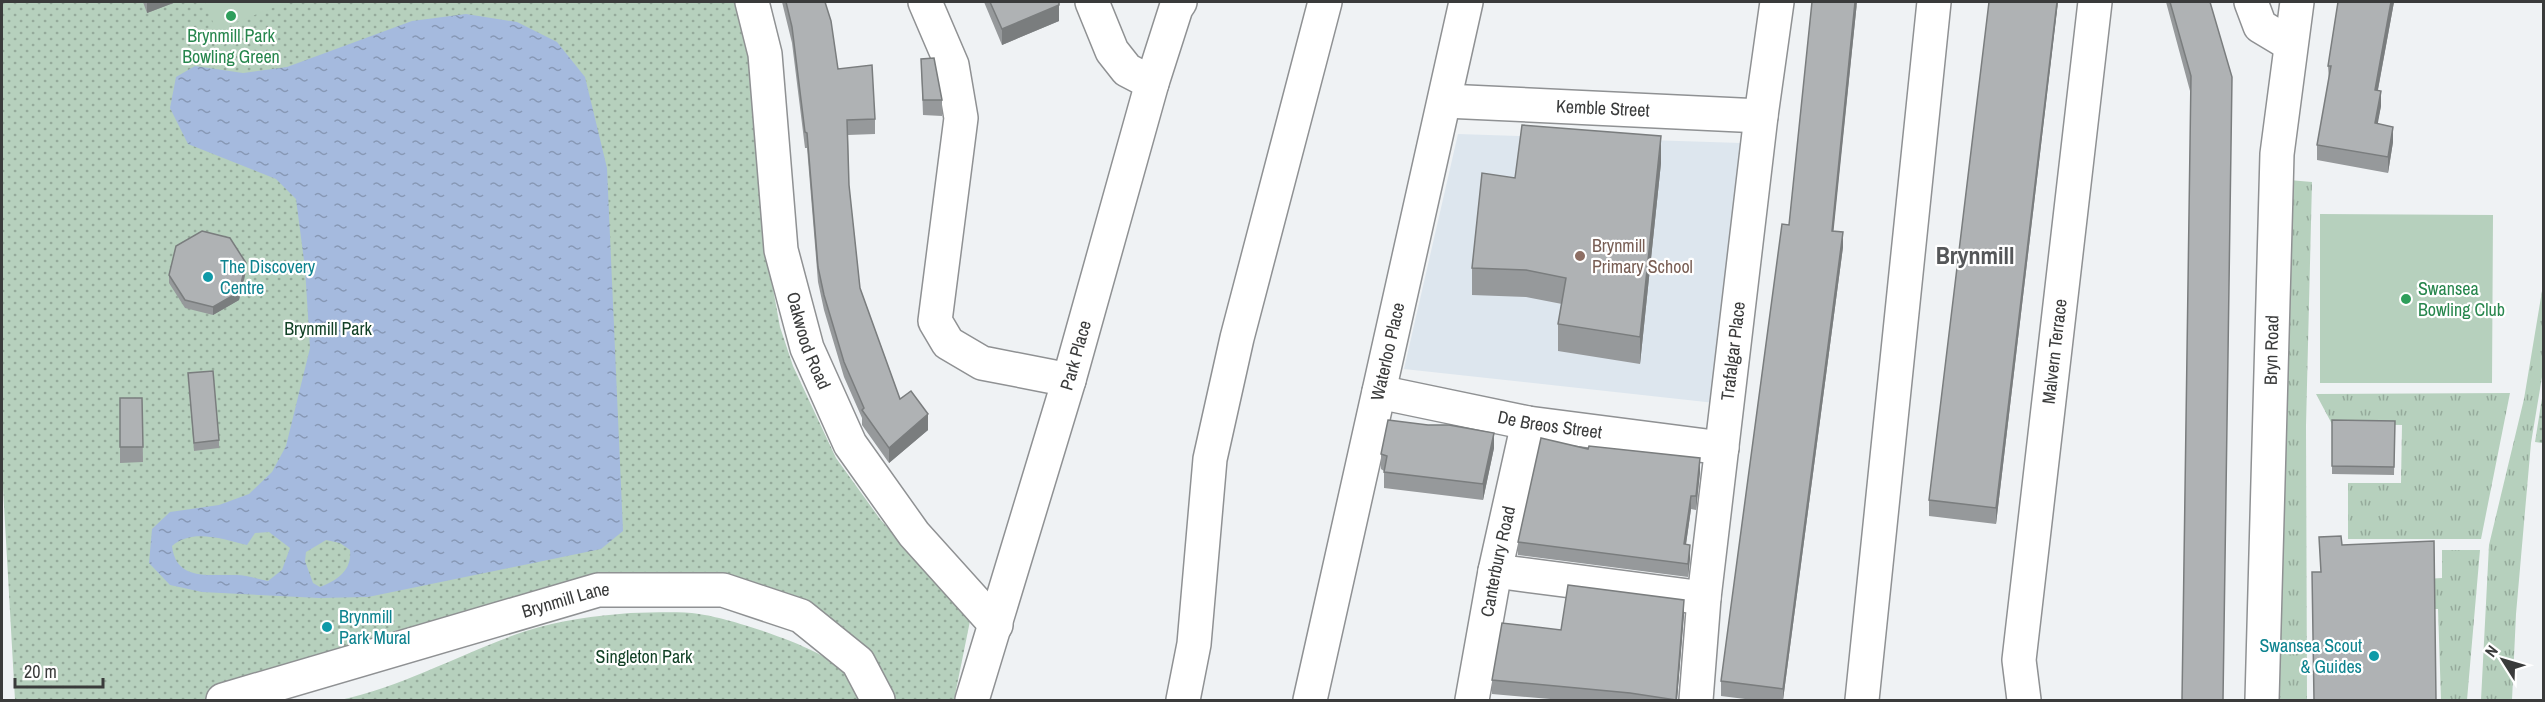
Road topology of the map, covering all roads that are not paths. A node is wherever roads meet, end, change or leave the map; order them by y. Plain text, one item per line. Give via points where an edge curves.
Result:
1 (752, 2) edge
2 (925, 2) edge
3 (1092, 2) edge
4 (1325, 2) edge
5 (1466, 2) edge
6 (1777, 2) edge
7 (1934, 2) edge
8 (2095, 2) edge
9 (2251, 2) edge
10 (2297, 2) edge
11 (1178, 5) edge
12 (2290, 44) junction
13 (1152, 83) junction
14 (1445, 101) junction
15 (1761, 116) junction
16 (1069, 381) junction
17 (1379, 392) junction
18 (1528, 423) junction
19 (1722, 448) junction
20 (1495, 571) junction
21 (1704, 598) junction
22 (996, 626) junction
23 (223, 700) edge
24 (879, 700) edge
25 (972, 700) edge
26 (1183, 700) edge
27 (1310, 700) edge
28 (1472, 700) edge
29 (1696, 700) edge
30 (1862, 700) edge
31 (2024, 700) edge
32 (2262, 700) edge

1 - 22 street, Oakwood Road via 765,54 781,250 807,348 850,444 914,534
2 - 16 street via 952,64 961,118 935,321 948,344 982,363
3 - 13 street via 1112,51 1127,70
4 - 26 street via 1237,338 1210,459 1194,644
5 - 14 street, Waterloo Place
6 - 15 street, Trafalgar Place
7 - 30 street
8 - 31 street, Malvern Terrace via 2019,660
9 - 12 street via 2260,26
10 - 12 street, Bryn Road
11 - 13 street, Park Place
12 - 32 street, Bryn Road via 2277,154
13 - 16 street, Park Place
14 - 15 street, Kemble Street
14 - 17 street, Waterloo Place
15 - 19 street, Trafalgar Place
16 - 22 street, Park Place
17 - 18 street, De Breos Street
17 - 27 street, Waterloo Place
18 - 19 street, De Breos Street
18 - 20 street, Canterbury Road
19 - 21 street, Trafalgar Place
20 - 21 street
20 - 28 street, Canterbury Road
21 - 29 street, Trafalgar Place
22 - 25 street, Park Place
23 - 24 street, Brynmill Lane via 598,591 700,590 723,590 801,616 858,662

